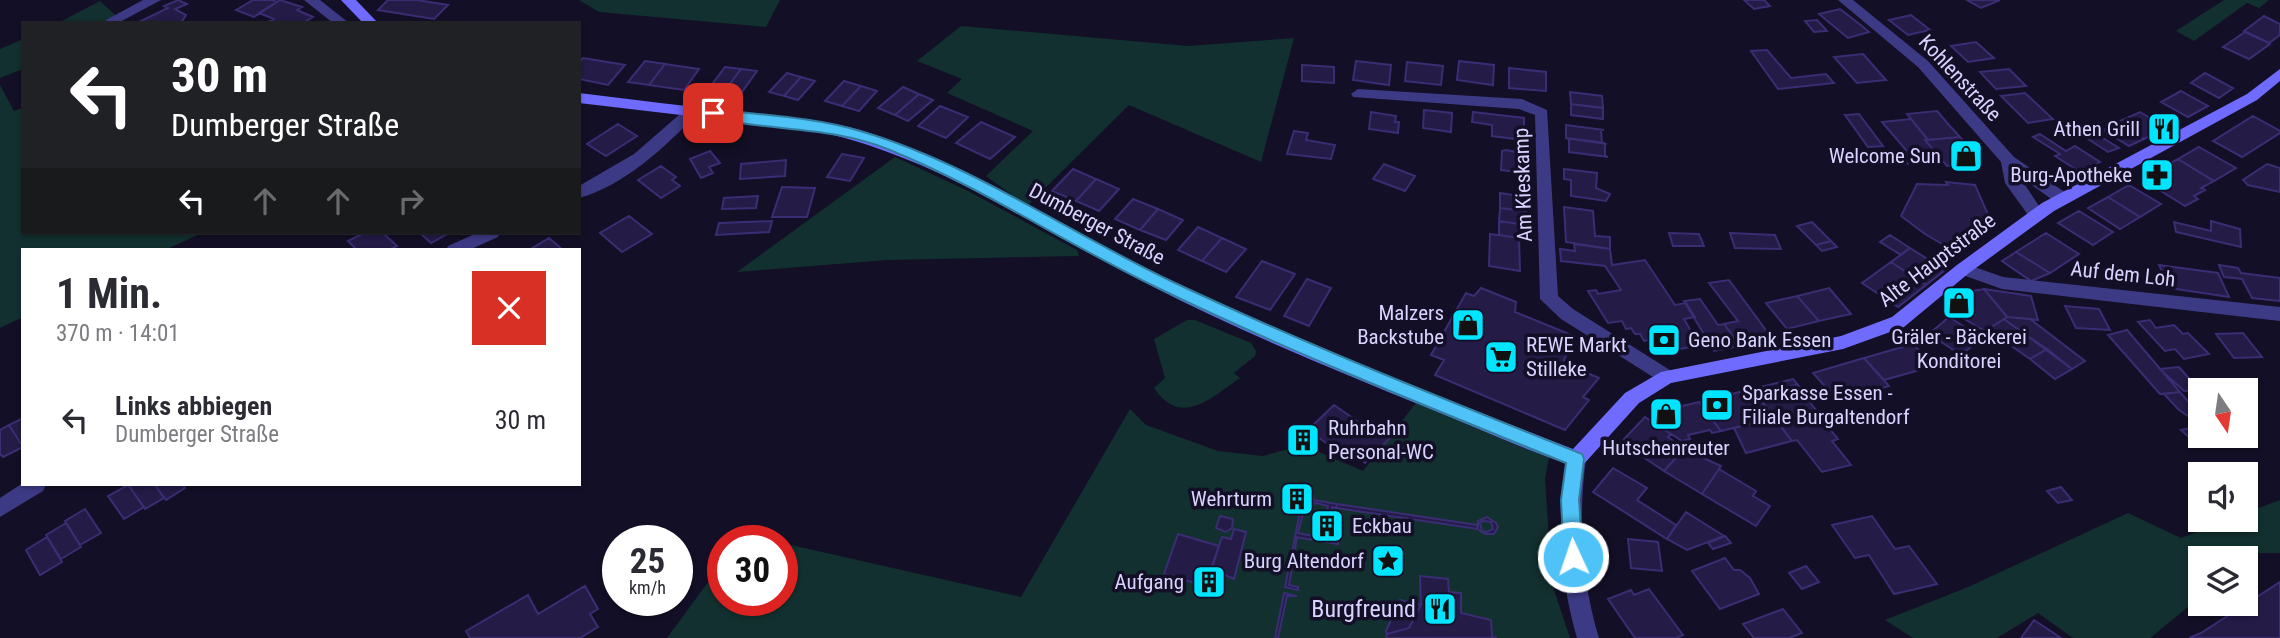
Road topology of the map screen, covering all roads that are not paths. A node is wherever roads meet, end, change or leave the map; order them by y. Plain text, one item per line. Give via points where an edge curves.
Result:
1 (154, 0) edge
2 (311, 0) edge
3 (348, 0) edge
4 (1845, 0) edge
5 (113, 20) dead end
6 (339, 21) edge
7 (370, 21) edge
8 (2280, 74) edge
9 (1359, 94) dead end
10 (581, 98) edge
11 (691, 111) junction
12 (2008, 162) junction
13 (581, 192) edge
14 (2063, 199) junction
15 (2037, 215) junction
16 (488, 235) edge
17 (458, 248) edge
18 (1963, 269) junction
19 (2280, 314) edge
20 (1667, 377) junction
21 (1576, 459) junction
22 (34, 486) edge
23 (0, 509) edge
24 (1588, 638) edge

1 - 5 street
2 - 6 street
3 - 7 main road
4 - 12 street, Kohlenstraße via 1923,64
8 - 14 main road, Alte Hauptstraße via 2252,97
9 - 20 street, Am Kieskamp via 1522,104 1542,113 1549,299
10 - 11 main road, Dumberger Straße
11 - 13 street via 655,147
11 - 21 main road, Dumberger Straße via 816,126 894,147 1236,318
12 - 14 street, Kohlenstraße
12 - 15 street, Kohlenstraße via 2013,183
14 - 15 main road, Alte Hauptstraße
15 - 18 main road, Alte Hauptstraße
16 - 17 street
18 - 19 street, Auf dem Loh via 2002,283
18 - 20 main road, Alte Hauptstraße via 1898,322 1872,333
20 - 21 main road, Alte Hauptstraße via 1632,398
21 - 24 street via 1570,500 1575,581
22 - 23 street

